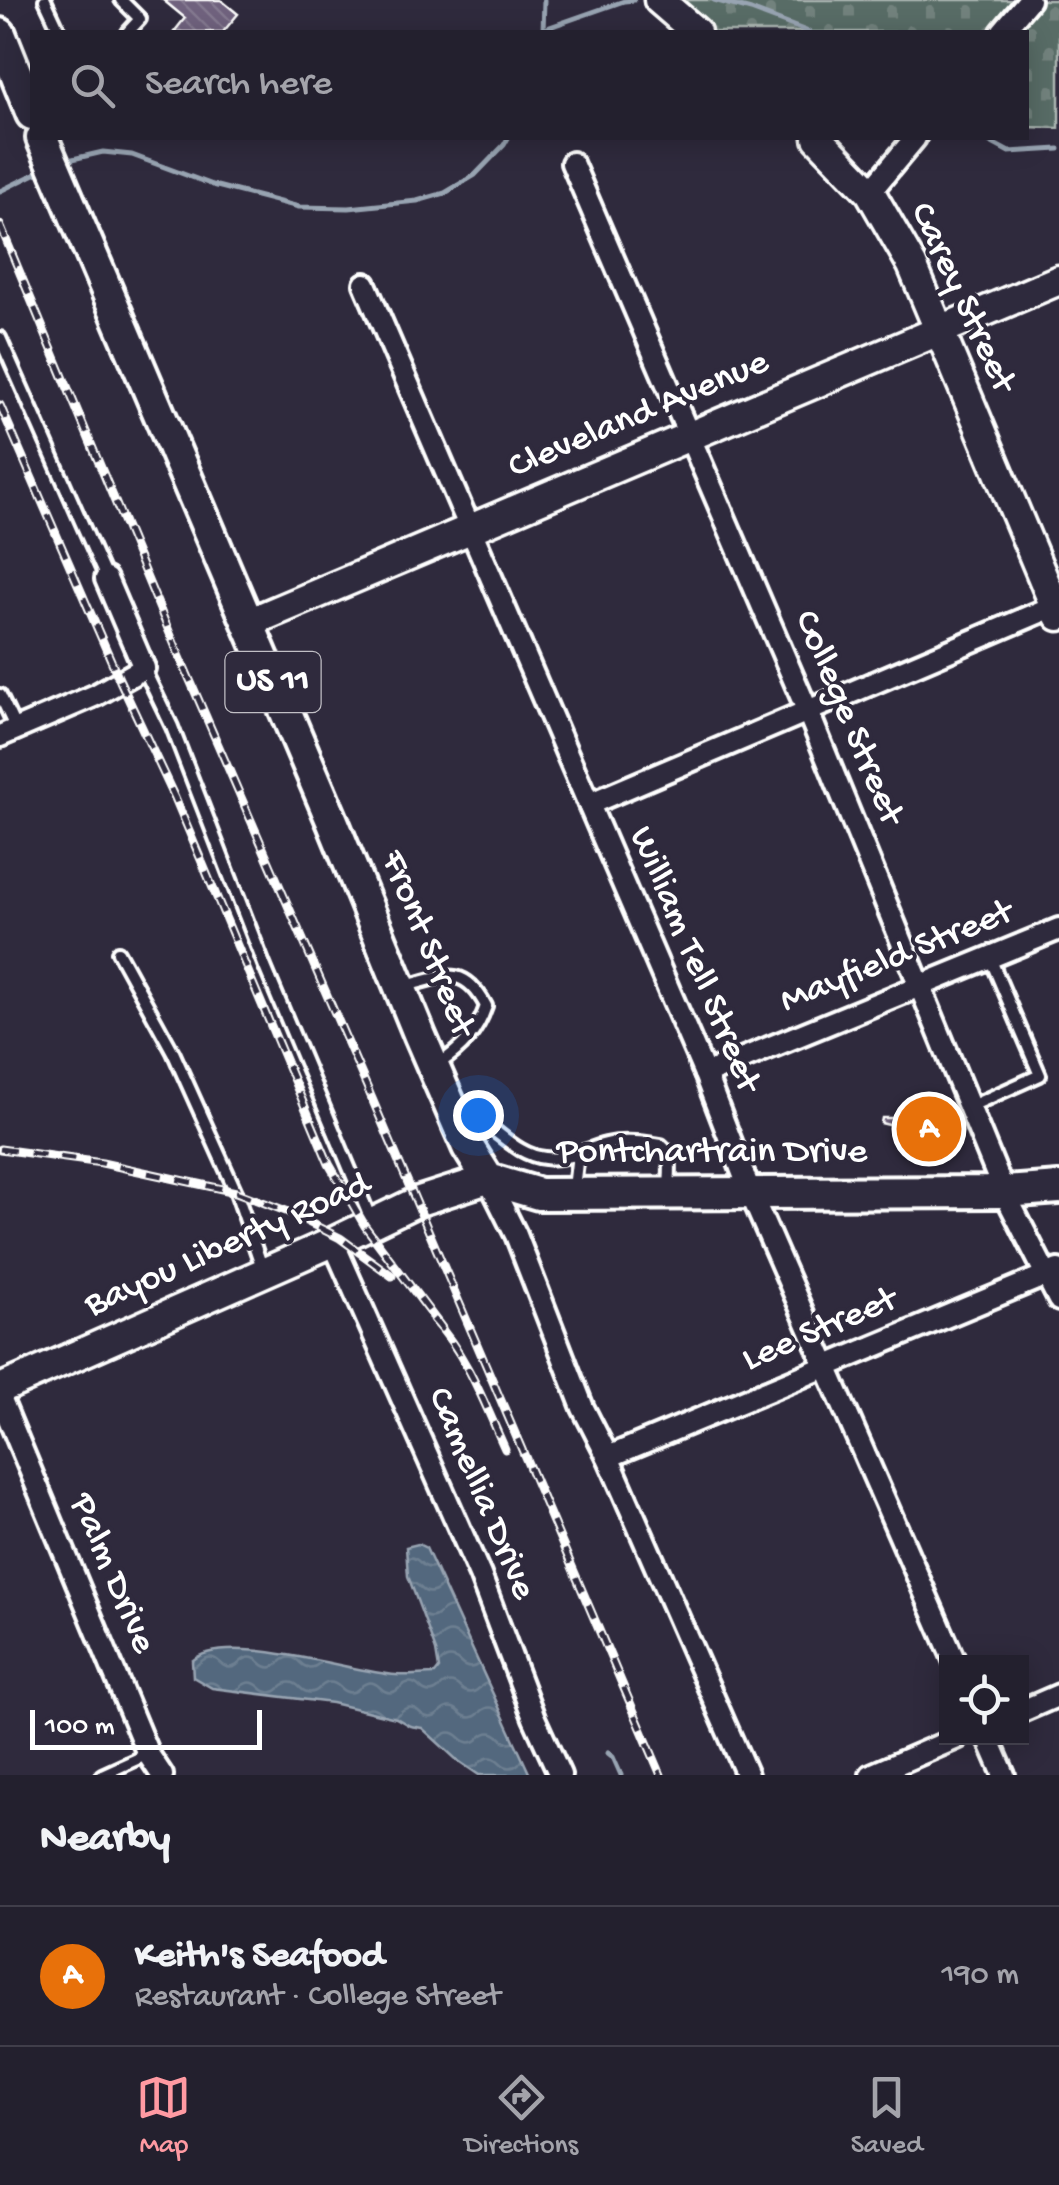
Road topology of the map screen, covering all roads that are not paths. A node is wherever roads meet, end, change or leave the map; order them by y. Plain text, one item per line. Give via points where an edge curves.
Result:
1 (45, 0) edge
2 (121, 0) edge
3 (1029, 0) edge
4 (665, 6) edge
5 (59, 30) edge
6 (130, 30) edge
7 (694, 30) edge
8 (1004, 30) edge
9 (0, 34) edge
10 (29, 94) edge
11 (43, 140) edge
12 (820, 140) edge
13 (913, 140) edge
14 (572, 163) dead end
15 (870, 192) junction
16 (1059, 280) edge
17 (365, 284) dead end
18 (938, 329) junction
19 (0, 338) edge
20 (688, 436) junction
21 (470, 529) junction
22 (106, 579) joint
23 (1058, 609) edge
24 (248, 623) junction
25 (144, 668) junction
26 (0, 695) edge
27 (808, 712) junction
28 (8, 732) edge
29 (589, 804) junction
30 (1059, 929) edge
31 (118, 952) dead end
32 (990, 958) junction
33 (922, 986) junction
34 (400, 987) junction
35 (434, 1068) junction
36 (705, 1074) junction
37 (971, 1106) junction
38 (464, 1137) junction
39 (578, 1154) junction
40 (488, 1179) junction
41 (1059, 1188) edge
42 (1004, 1192) junction
43 (574, 1194) junction
44 (670, 1194) junction
45 (751, 1194) junction
46 (373, 1224) junction
47 (333, 1242) junction
48 (264, 1271) junction
49 (1053, 1272) edge
50 (1059, 1300) edge
51 (827, 1366) junction
52 (0, 1393) edge
53 (608, 1457) junction
54 (952, 1655) edge
55 (1059, 1696) edge
56 (1029, 1708) edge
57 (941, 1745) edge
58 (991, 1745) edge
59 (148, 1754) junction
60 (102, 1775) edge
61 (162, 1775) edge
62 (560, 1775) edge
63 (747, 1775) edge
64 (872, 1775) edge
65 (1004, 1775) edge

1 - 5 lane
2 - 6 lane via 140,19
3 - 8 street
4 - 7 street
9 - 10 main road
11 - 24 main road, Front Street / US 11
12 - 15 street, Carey Street
13 - 15 street
14 - 20 street, College Street
15 - 18 street, Carey Street via 912,265
16 - 18 street, Cleveland Avenue
17 - 21 street, William Tell Street
18 - 20 street, Cleveland Avenue
18 - 23 street, Carey Street
19 - 22 lane
20 - 21 street, Cleveland Avenue
20 - 27 street, College Street
21 - 24 street, Cleveland Avenue
21 - 29 street, William Tell Street
22 - 25 street
23 - 27 street
24 - 34 main road, Front Street / US 11
25 - 28 street
25 - 46 lane
26 - 28 lane
27 - 29 street
27 - 33 street, College Street
29 - 36 street, William Tell Street
30 - 32 street, Mayfield Street
31 - 48 lane via 173,1052
32 - 33 street, Mayfield Street
32 - 37 lane via 1040,1075
33 - 36 street, Mayfield Street
33 - 37 street, College Street
34 - 35 main road, Front Street / US 11
34 - 35 lane via 464,978 486,1006 464,1047
35 - 38 main road, Front Street / US 11
36 - 45 street, William Tell Street
37 - 42 street, College Street
38 - 39 lane via 488,1127 533,1156
38 - 40 main road, Front Street / US 11
39 - 43 lane
39 - 44 lane via 612,1142 661,1145 670,1156
40 - 43 main road, Pontchartrain Drive via 540,1194
40 - 46 street, Bayou Liberty Road
40 - 53 street, Front Street
41 - 42 main road, Pontchartrain Drive
42 - 45 main road, Pontchartrain Drive
42 - 49 street, College Street
43 - 44 main road, Pontchartrain Drive
44 - 45 main road, Pontchartrain Drive
45 - 51 street, William Tell Street
46 - 47 street, Bayou Liberty Road
47 - 48 street, Bayou Liberty Road
47 - 62 street, Camellia Drive
48 - 52 street, Bayou Liberty Road
49 - 50 street, College Street
49 - 51 street, Lee Street
51 - 53 street, Lee Street
51 - 54 street, William Tell Street
52 - 59 street, Palm Drive
53 - 63 street, Front Street
55 - 56 street
57 - 64 street
58 - 65 street
59 - 60 lane
59 - 61 street, Palm Drive

